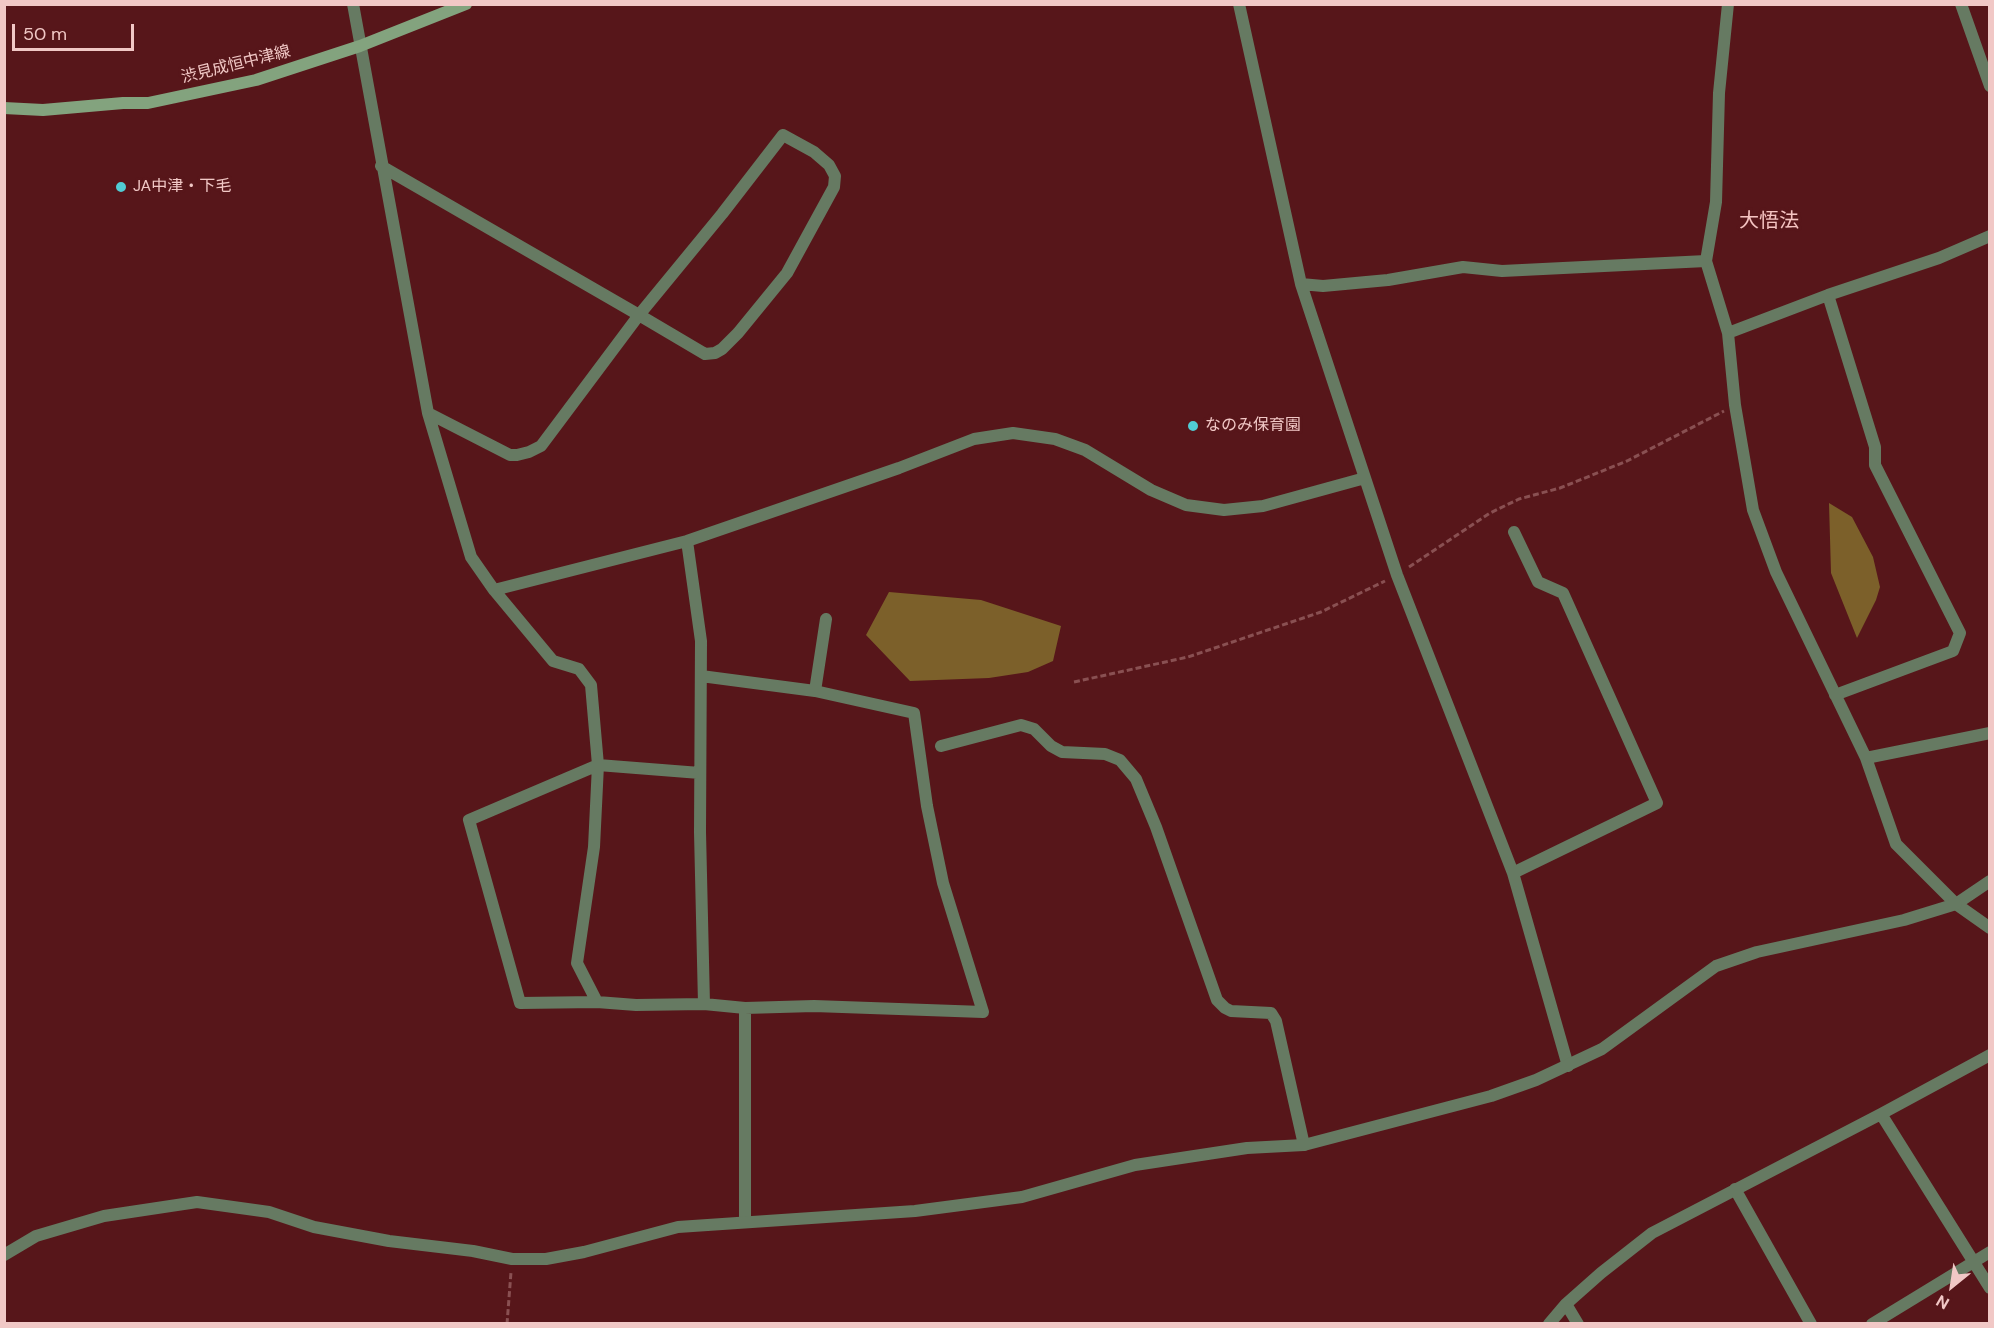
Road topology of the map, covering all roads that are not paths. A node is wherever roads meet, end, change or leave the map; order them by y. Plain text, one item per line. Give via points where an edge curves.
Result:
1 (352, 4) edge
2 (466, 4) edge
3 (1239, 4) edge
4 (1728, 4) edge
5 (1961, 4) edge
6 (360, 46) junction
7 (1989, 86) edge
8 (4, 108) edge
9 (381, 166) junction
10 (1989, 236) edge
11 (1706, 261) junction
12 (1300, 284) junction
13 (1828, 296) junction
14 (639, 315) junction
15 (1728, 333) junction
16 (428, 413) junction
17 (1365, 478) junction
18 (1514, 532) dead end
19 (687, 541) junction
20 (494, 590) junction
21 (826, 619) dead end
22 (701, 676) junction
23 (815, 691) junction
24 (1835, 695) junction
25 (1989, 734) edge
26 (941, 746) dead end
27 (1866, 758) junction
28 (598, 765) junction
29 (700, 772) junction
30 (1513, 873) junction
31 (1989, 881) edge
32 (1956, 904) junction
33 (1989, 928) edge
34 (597, 1002) junction
35 (704, 1004) junction
36 (745, 1008) junction
37 (1989, 1055) edge
38 (1568, 1066) junction
39 (1881, 1114) junction
40 (1304, 1144) junction
41 (1735, 1189) junction
42 (745, 1221) junction
43 (1989, 1252) edge
44 (4, 1255) edge
45 (1974, 1263) junction
46 (1989, 1288) edge
47 (1566, 1304) junction
48 (1550, 1323) edge
49 (1578, 1323) edge
50 (1810, 1323) edge
51 (1872, 1323) edge

1 - 6 street
2 - 6 main road, 渋見成恒中津線
3 - 12 street
4 - 11 street via 1719,93 1716,202
5 - 7 street
6 - 8 main road, 渋見成恒中津線 via 256,80 148,103 43,110
6 - 9 street
9 - 14 street
9 - 16 street
10 - 13 street via 1940,258
11 - 12 street via 1502,271 1463,267 1388,280 1323,286
11 - 15 street
12 - 17 street
13 - 15 street
13 - 24 street via 1875,447 1875,465 1960,633 1953,651
14 - 14 street via 783,135 829,165 836,177 834,187 787,273 722,349 705,354
14 - 16 street via 541,446 529,452 510,454
15 - 24 street via 1735,405 1753,510 1776,572
16 - 20 street via 471,557
17 - 19 street via 1263,506 1224,510 1186,505 1151,490 1085,450 1055,439 1013,433 975,439
17 - 30 street via 1397,575
18 - 30 street via 1538,582 1563,592 1657,803
19 - 20 street
19 - 22 street via 701,641
20 - 28 street via 553,661 579,669 591,685
21 - 23 street
22 - 23 street
22 - 29 street
23 - 36 street via 914,713 943,883 983,1012 813,1006
24 - 27 street
25 - 27 street
26 - 40 street via 1021,726 1034,729 1062,752 1106,754 1120,760 1136,778 1156,826 1217,1000 1231,1011 1271,1013 1276,1020
27 - 32 street via 1896,844
28 - 29 street
28 - 34 street via 594,847 577,963
28 - 34 street via 469,820 520,1003
29 - 35 street
30 - 38 street
31 - 32 street
32 - 33 street
32 - 38 street via 1904,920 1757,952 1716,966 1602,1049
34 - 35 street
35 - 36 street
36 - 42 street
37 - 39 street
38 - 40 street via 1491,1096
39 - 41 street
39 - 45 street
40 - 42 street via 1237,1149 1135,1165 1022,1197 915,1211
41 - 47 street via 1653,1233
41 - 50 street
42 - 44 street via 678,1227 546,1259 512,1259 389,1241 314,1227 269,1212 197,1202 104,1216 36,1236
43 - 45 street
45 - 46 street
45 - 51 street
47 - 48 street
47 - 49 street

